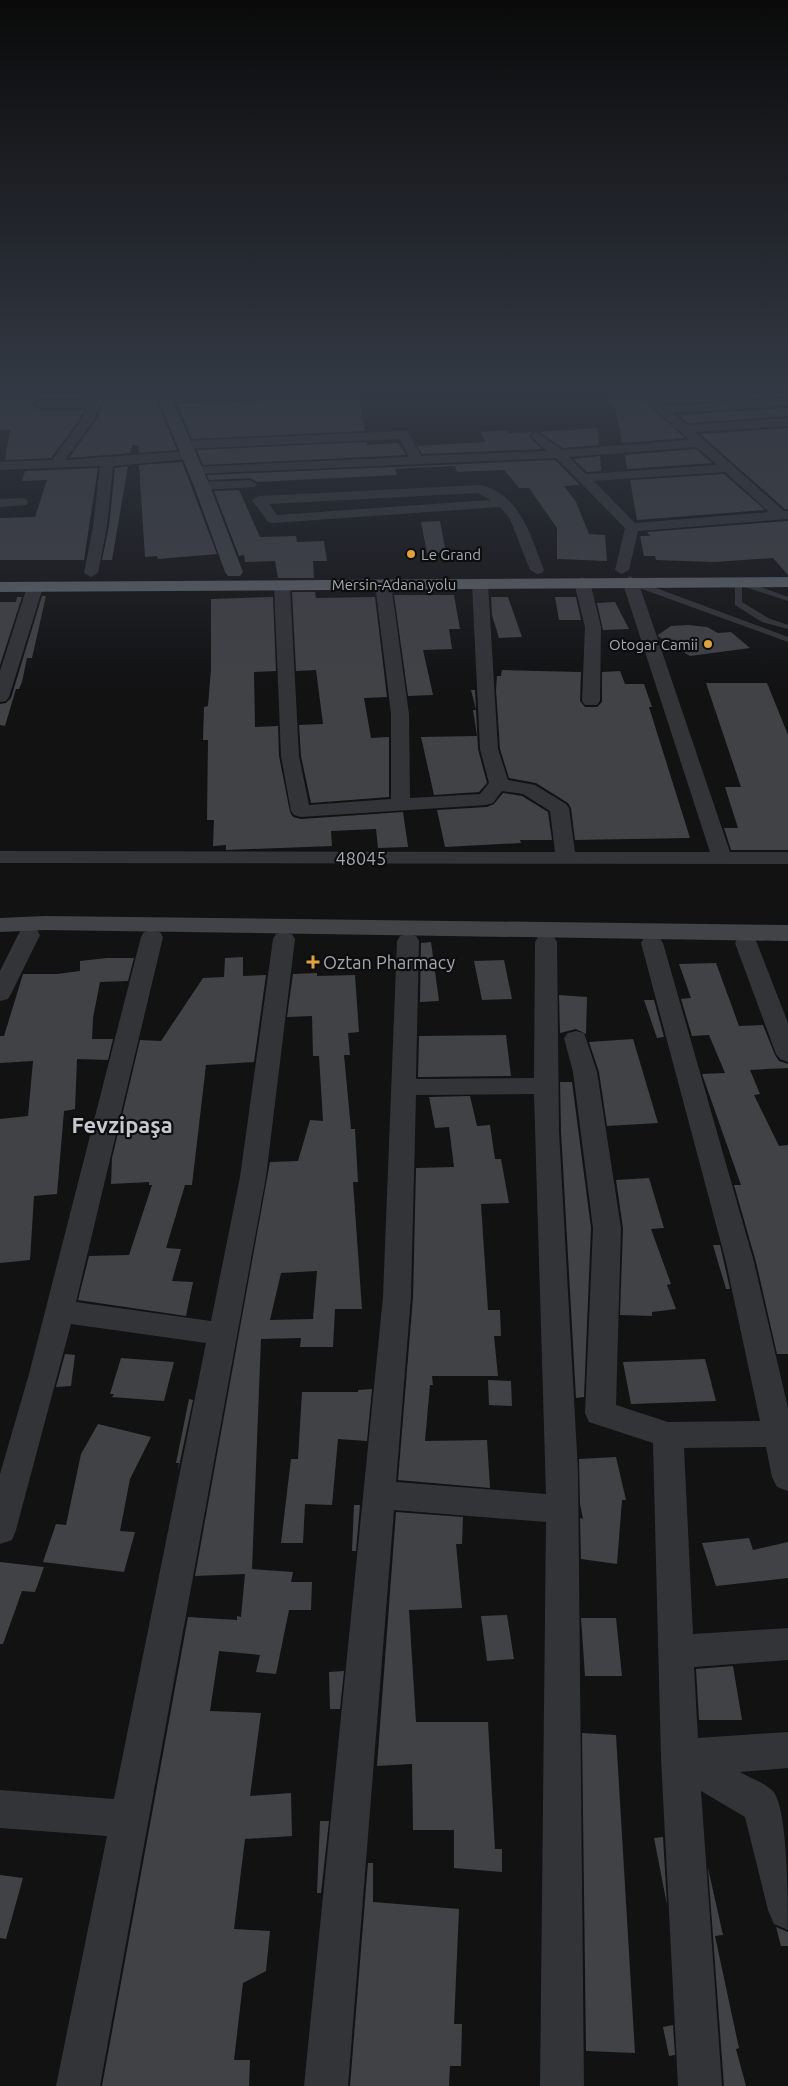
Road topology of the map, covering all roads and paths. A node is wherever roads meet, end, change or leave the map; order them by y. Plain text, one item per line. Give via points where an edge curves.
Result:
1 (104, 491) edge
2 (204, 491) edge
3 (434, 491) edge
4 (485, 491) edge
5 (597, 491) edge
6 (756, 491) edge
7 (21, 502) dead end
8 (0, 503) edge
9 (504, 503) junction
10 (784, 515) edge
11 (632, 527) junction
12 (788, 569) edge
13 (537, 570) junction
14 (234, 572) junction
15 (91, 573) junction
16 (0, 574) edge
17 (626, 576) junction
18 (582, 582) junction
19 (738, 582) junction
20 (788, 582) edge
21 (383, 584) junction
22 (480, 584) junction
23 (282, 585) junction
24 (0, 587) edge
25 (35, 587) junction
26 (788, 599) edge
27 (788, 627) edge
28 (788, 640) edge
29 (0, 697) edge
30 (591, 701) dead end
31 (499, 783) junction
32 (400, 806) junction
33 (0, 857) edge
34 (722, 857) junction
35 (788, 858) edge
36 (566, 859) junction
37 (0, 925) edge
38 (0, 933) edge
39 (788, 933) edge
40 (29, 935) junction
41 (152, 937) junction
42 (284, 939) junction
43 (408, 941) junction
44 (546, 942) junction
45 (652, 943) junction
46 (746, 943) junction
47 (788, 944) edge
48 (0, 994) edge
49 (576, 1038) dead end
50 (788, 1054) edge
51 (547, 1086) junction
52 (404, 1087) junction
53 (59, 1311) junction
54 (223, 1334) junction
55 (778, 1434) junction
56 (668, 1435) junction
57 (788, 1477) edge
58 (380, 1495) junction
59 (562, 1509) junction
60 (0, 1530) edge
61 (788, 1644) edge
62 (675, 1652) junction
63 (788, 1750) edge
64 (680, 1758) junction
65 (0, 1809) edge
66 (130, 1819) junction
67 (788, 1910) edge
68 (78, 2086) edge
69 (326, 2086) edge
70 (562, 2086) edge
71 (700, 2086) edge

1 - 15 street
2 - 14 main road
3 - 9 street via 259,500 273,520
4 - 9 street
5 - 11 street
6 - 10 street
7 - 8 street
9 - 13 street via 518,518
10 - 11 street
11 - 17 street
12 - 17 highway, Mersin-Adana yolu
13 - 14 highway, Mersin-Adana yolu
13 - 17 highway, Mersin-Adana yolu
14 - 15 highway, Mersin-Adana yolu
15 - 16 highway, Mersin-Adana yolu
17 - 18 highway, Mersin-Adana yolu
17 - 19 highway, Mersin-Adana yolu
17 - 28 lane
17 - 34 street
18 - 22 highway, Mersin-Adana yolu
18 - 30 street via 593,627
19 - 20 highway, Mersin-Adana yolu
19 - 26 lane
19 - 27 lane via 738,604 765,620
21 - 22 highway, Mersin-Adana yolu
21 - 23 highway, Mersin-Adana yolu
21 - 32 street via 400,714
22 - 31 street via 489,749
23 - 25 highway, Mersin-Adana yolu
23 - 32 street via 290,756 301,811
24 - 25 highway, Mersin-Adana yolu
25 - 29 street
31 - 32 street via 486,799
31 - 36 street via 528,789 559,808
33 - 36 street, 48045
34 - 35 street, 48045
34 - 36 street, 48045
37 - 39 main road
38 - 40 main road
40 - 41 main road
40 - 48 street
41 - 42 main road
41 - 53 street
42 - 43 main road
42 - 54 street via 253,1177
43 - 44 main road
43 - 52 street
44 - 45 main road
44 - 51 street
45 - 46 main road
45 - 55 street via 740,1262
46 - 47 main road
46 - 50 street
49 - 56 street via 585,1072 607,1228 600,1413
51 - 52 street
51 - 59 street via 546,1131
52 - 58 street via 398,1298
53 - 54 street
53 - 60 street
54 - 66 street
55 - 56 street
55 - 57 street
56 - 62 street
58 - 59 street
58 - 69 street
59 - 70 street
61 - 62 street
62 - 64 street
63 - 64 street
64 - 67 street via 761,1805
64 - 71 street
65 - 66 street
66 - 68 street

